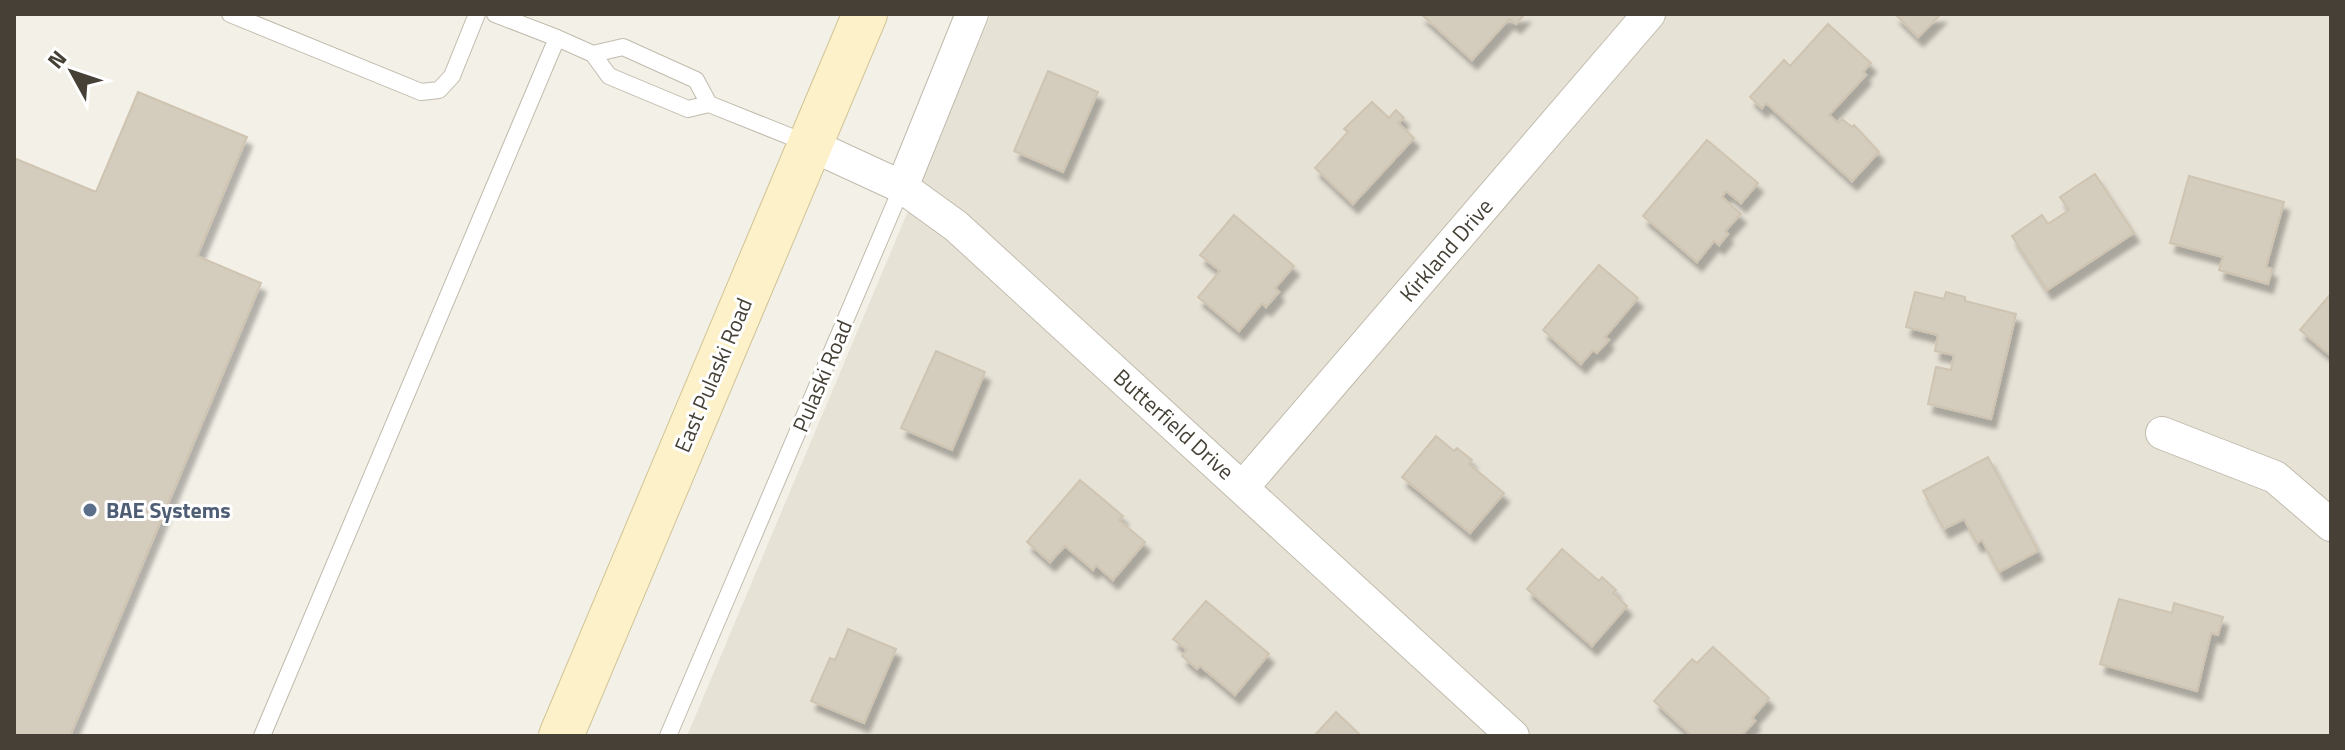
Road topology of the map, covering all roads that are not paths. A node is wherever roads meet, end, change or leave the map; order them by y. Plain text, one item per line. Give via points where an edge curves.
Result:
1 (230, 14) edge
2 (477, 14) edge
3 (495, 14) edge
4 (865, 14) edge
5 (972, 14) edge
6 (1649, 14) edge
7 (557, 38) junction
8 (593, 54) junction
9 (709, 104) junction
10 (811, 145) junction
11 (902, 187) junction
12 (2162, 433) dead end
13 (1243, 487) junction
14 (2331, 525) edge
15 (262, 736) edge
16 (561, 736) edge
17 (668, 736) edge
18 (1513, 736) edge

1 - 2 lane via 421,92 439,90 452,76
3 - 7 lane
4 - 10 main road, East Pulaski Road
5 - 11 street, Pulaski Road
6 - 13 street, Kirkland Drive
7 - 8 lane
7 - 15 lane
8 - 9 lane via 609,76 688,109
8 - 9 lane via 623,47 696,80
9 - 10 lane
10 - 11 street, Butterfield Drive
10 - 16 main road, East Pulaski Road
11 - 13 street, Butterfield Drive via 956,226
11 - 17 lane, Pulaski Road
12 - 14 street via 2275,477
13 - 18 street, Butterfield Drive

